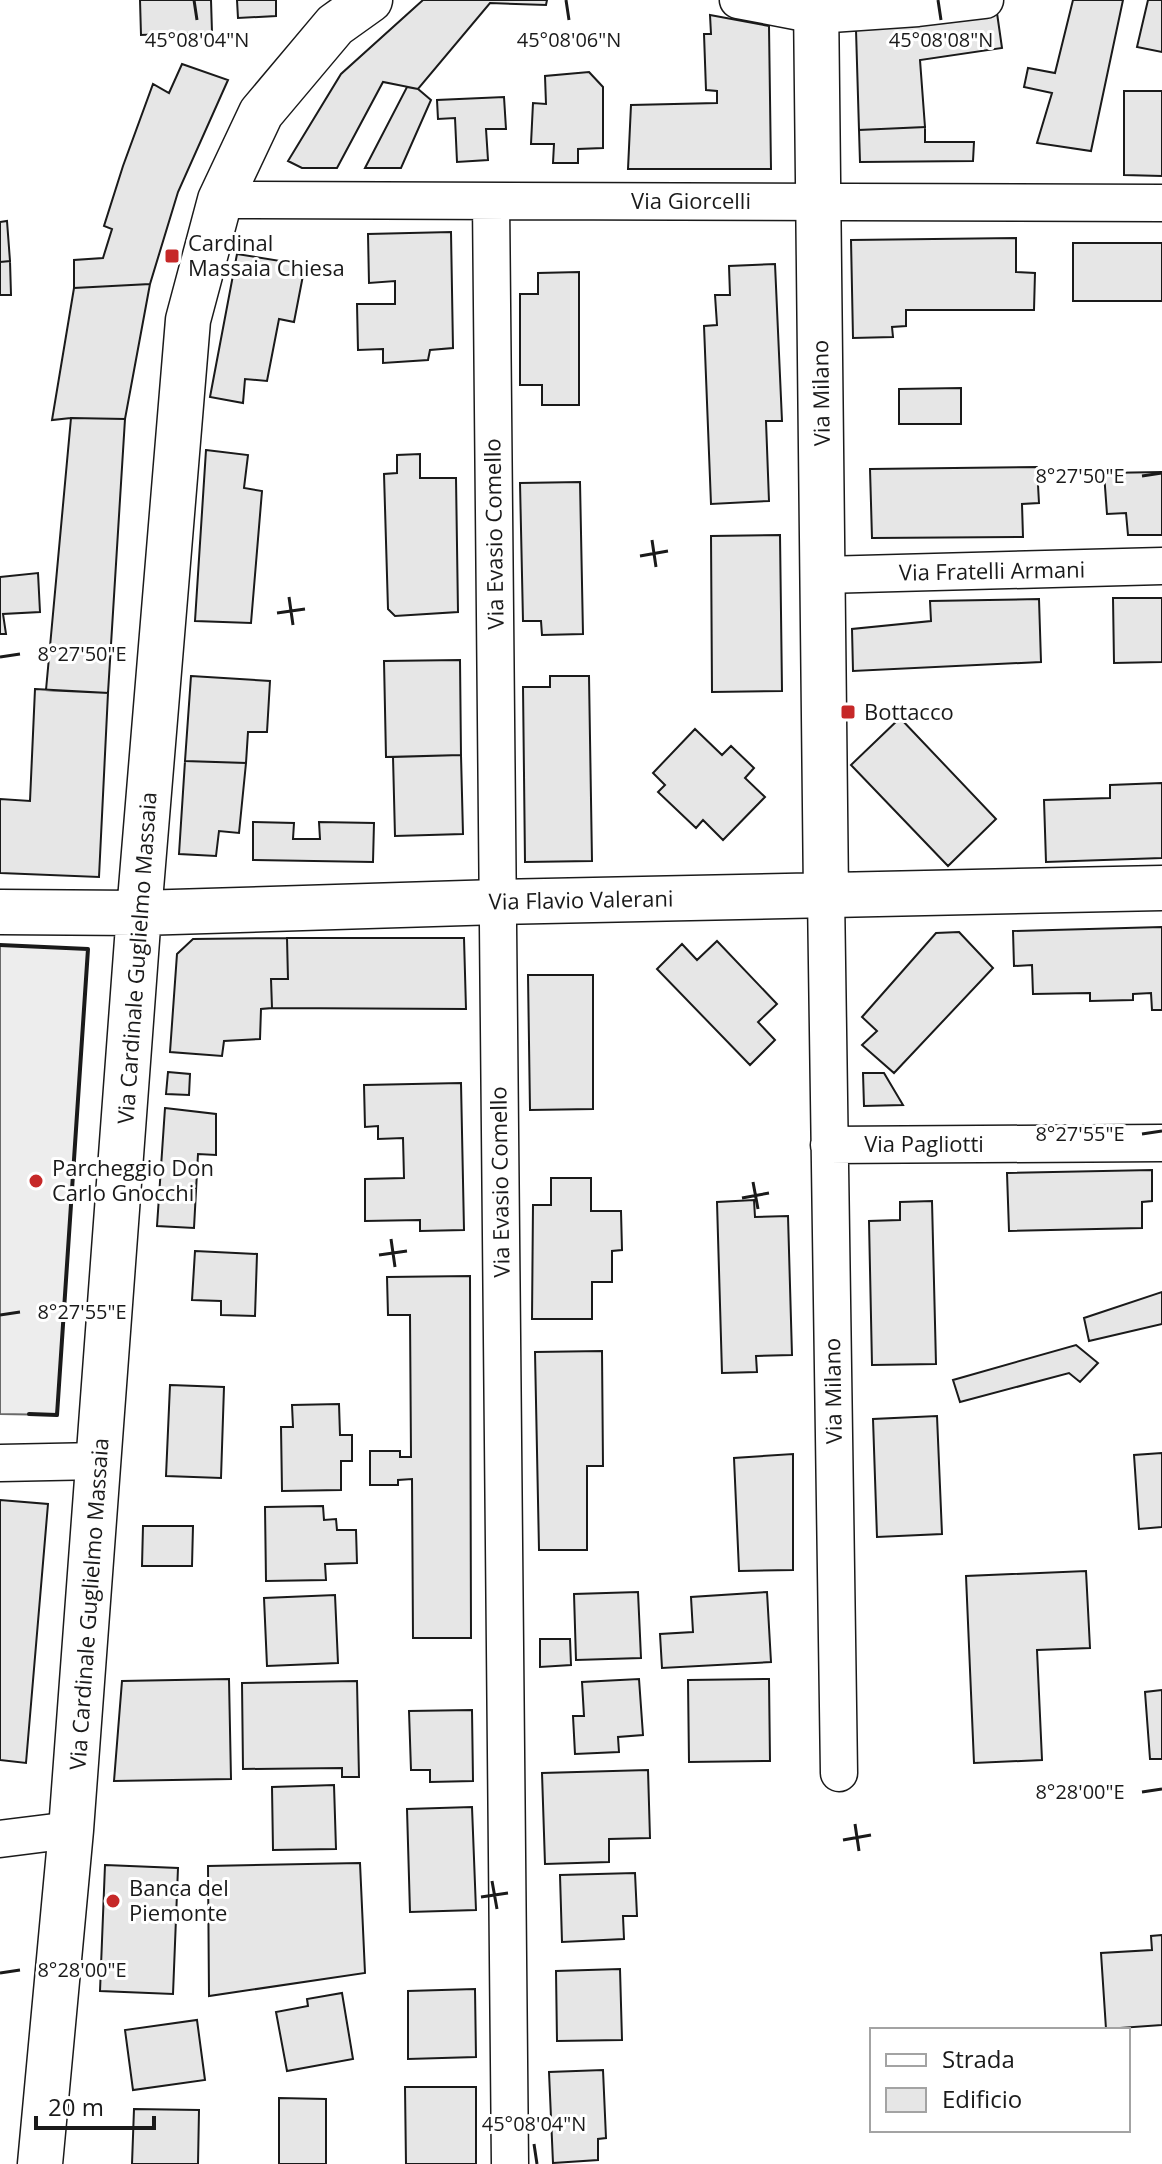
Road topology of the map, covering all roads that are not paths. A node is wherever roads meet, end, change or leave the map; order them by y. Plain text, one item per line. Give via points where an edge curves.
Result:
1 (370, 0) edge
2 (738, 0) edge
3 (985, 0) edge
4 (816, 8) edge
5 (220, 200) junction
6 (491, 201) junction
7 (818, 202) junction
8 (1162, 203) edge
9 (1162, 566) edge
10 (823, 575) junction
11 (1162, 888) edge
12 (826, 895) junction
13 (498, 902) junction
14 (0, 912) edge
15 (139, 913) junction
16 (1162, 1143) edge
17 (829, 1145) junction
18 (100, 1461) junction
19 (0, 1463) edge
20 (839, 1773) dead end
21 (71, 1830) junction
22 (0, 1839) edge
23 (40, 2164) edge
24 (510, 2164) edge

1 - 5 main road, Via Cardinale Guglielmo Massaia via 335,25 261,113
2 - 4 street
3 - 4 street via 918,8
4 - 7 main road, Via Milano
5 - 6 street, Via Giorcelli
5 - 15 main road, Via Cardinale Guglielmo Massaia via 188,320
6 - 7 street, Via Giorcelli
6 - 13 street, Via Evasio Comello
7 - 8 street, Via Giorcelli
7 - 10 main road, Via Milano
9 - 10 street, Via Fratelli Armani
10 - 12 main road, Via Milano
11 - 12 main road, Via Flavio Valerani
12 - 13 main road, Via Flavio Valerani
12 - 17 street, Via Milano
13 - 15 main road, Via Flavio Valerani
13 - 24 street, Via Evasio Comello
14 - 15 main road, Via Flavio Valerani
15 - 18 main road, Via Cardinale Guglielmo Massaia
16 - 17 street, Via Pagliotti
17 - 20 street, Via Milano
18 - 19 street
18 - 21 main road, Via Cardinale Guglielmo Massaia
21 - 22 street
21 - 23 main road, Via Cardinale Guglielmo Massaia

